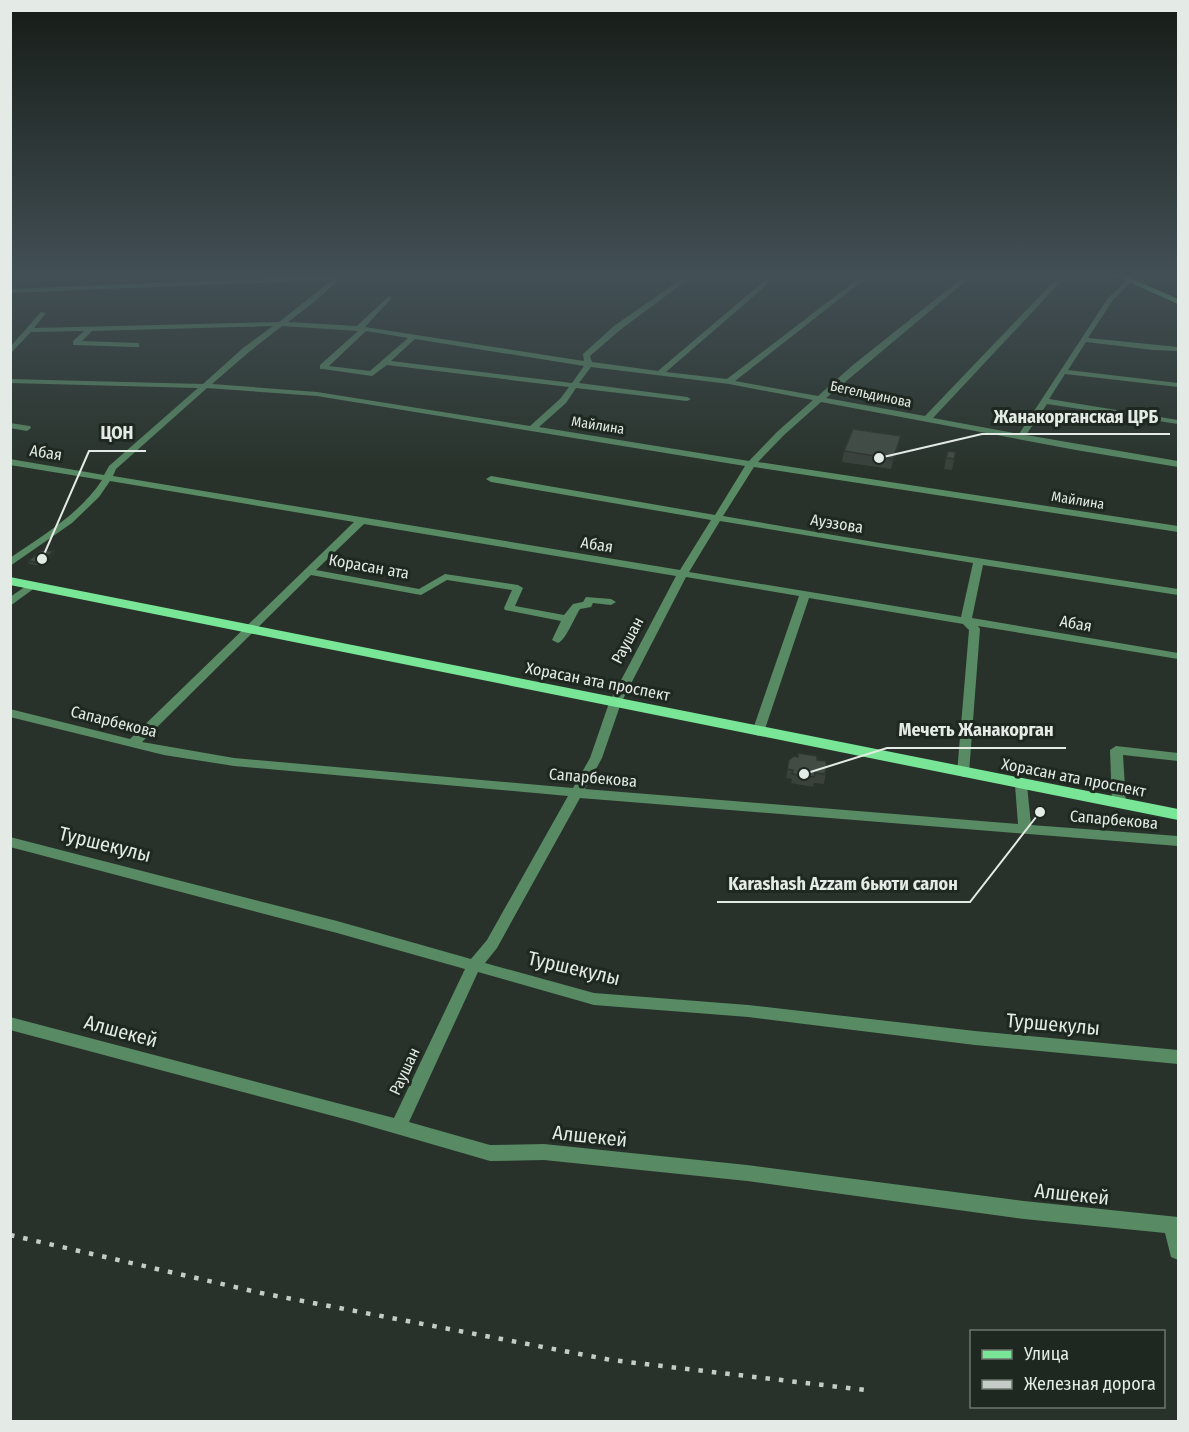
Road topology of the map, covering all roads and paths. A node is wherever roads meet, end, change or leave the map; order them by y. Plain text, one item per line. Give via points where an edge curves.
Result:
1 (77, 342) edge
2 (257, 342) edge
3 (348, 342) edge
4 (408, 342) edge
5 (444, 342) edge
6 (601, 342) edge
7 (697, 342) edge
8 (781, 342) edge
9 (889, 342) edge
10 (1000, 342) edge
11 (1083, 342) edge
12 (1100, 342) edge
13 (136, 345) dead end
14 (1179, 349) edge
15 (385, 362) junction
16 (589, 364) junction
17 (1064, 372) junction
18 (660, 373) junction
19 (10, 381) edge
20 (729, 382) junction
21 (574, 384) junction
22 (1179, 385) edge
23 (207, 386) junction
24 (821, 398) junction
25 (687, 399) dead end
26 (1045, 401) junction
27 (927, 419) junction
28 (1179, 422) edge
29 (10, 425) edge
30 (27, 428) dead end
31 (533, 428) junction
32 (1021, 437) junction
33 (10, 462) edge
34 (751, 464) junction
35 (1179, 464) edge
36 (109, 477) junction
37 (491, 479) dead end
38 (717, 519) junction
39 (362, 520) junction
40 (1179, 529) edge
41 (979, 561) junction
42 (10, 563) edge
43 (309, 572) junction
44 (683, 573) junction
45 (10, 581) edge
46 (32, 585) junction
47 (1179, 592) edge
48 (806, 593) junction
49 (611, 602) dead end
50 (10, 603) edge
51 (567, 619) junction
52 (966, 620) junction
53 (251, 629) junction
54 (558, 640) dead end
55 (1179, 656) edge
56 (615, 703) junction
57 (10, 713) edge
58 (758, 732) junction
59 (133, 743) junction
60 (1179, 757) edge
61 (963, 773) junction
62 (1021, 785) junction
63 (578, 793) junction
64 (1119, 804) junction
65 (1179, 815) edge
66 (1025, 828) junction
67 (1179, 841) edge
68 (10, 842) edge
69 (474, 965) junction
70 (10, 1023) edge
71 (1179, 1057) edge
72 (398, 1127) junction
73 (1175, 1226) edge
74 (1179, 1251) edge

1 - 13 street
2 - 23 street
3 - 15 street via 323,367 372,374
4 - 15 street
5 - 16 street, Бегельдинова
6 - 16 street via 586,356
7 - 18 street
8 - 20 street
9 - 24 street, Раушан
10 - 27 street
11 - 17 street
12 - 14 street
15 - 21 street
16 - 18 street, Бегельдинова
16 - 21 street
17 - 22 street
17 - 26 street
18 - 20 street, Бегельдинова
19 - 23 street, Майлина
20 - 24 street, Бегельдинова
21 - 25 street
21 - 31 street via 563,401
23 - 31 street, Майлина via 317,394
23 - 36 street via 112,468
24 - 27 street, Бегельдинова
24 - 34 street, Раушан
26 - 28 street
26 - 32 street
27 - 32 street, Бегельдинова
29 - 30 street
31 - 34 street, Майлина
32 - 35 street, Бегельдинова
33 - 36 street, Абая
34 - 38 street, Раушан
34 - 40 street, Майлина
36 - 39 street, Абая
36 - 42 street via 93,498
37 - 38 street, Ауэзова
38 - 41 street, Ауэзова
38 - 44 street, Раушан
39 - 43 street
39 - 44 street, Абая
41 - 47 street, Ауэзова
41 - 52 street
43 - 51 street, Корасан ата via 421,592 445,577 518,588 510,608
43 - 53 street
44 - 48 street, Абая
44 - 56 street, Раушан
45 - 46 main road, Хорасан ата проспект
46 - 50 street
46 - 53 main road, Хорасан ата проспект
48 - 52 street, Абая
48 - 58 street
49 - 51 street via 590,599 587,605 577,606
51 - 54 street
52 - 55 street, Абая
52 - 61 street via 975,629
53 - 56 main road, Хорасан ата проспект
53 - 59 street
56 - 58 main road, Хорасан ата проспект
56 - 63 street, Раушан via 596,758
57 - 59 street, Сапарбекова
58 - 61 main road, Хорасан ата проспект
59 - 63 street, Сапарбекова via 234,762
60 - 64 street via 1116,750
61 - 62 main road, Хорасан ата проспект
62 - 64 main road, Хорасан ата проспект
62 - 66 street
63 - 66 street, Сапарбекова
63 - 69 street, Раушан via 492,944
64 - 65 main road, Хорасан ата проспект
66 - 67 street, Сапарбекова
68 - 69 street, Туршекулы
69 - 71 street, Туршекулы via 594,999 748,1011
69 - 72 street, Раушан
70 - 72 street, Алшекей
72 - 73 street, Алшекей via 490,1153 544,1152 747,1173
73 - 74 street

